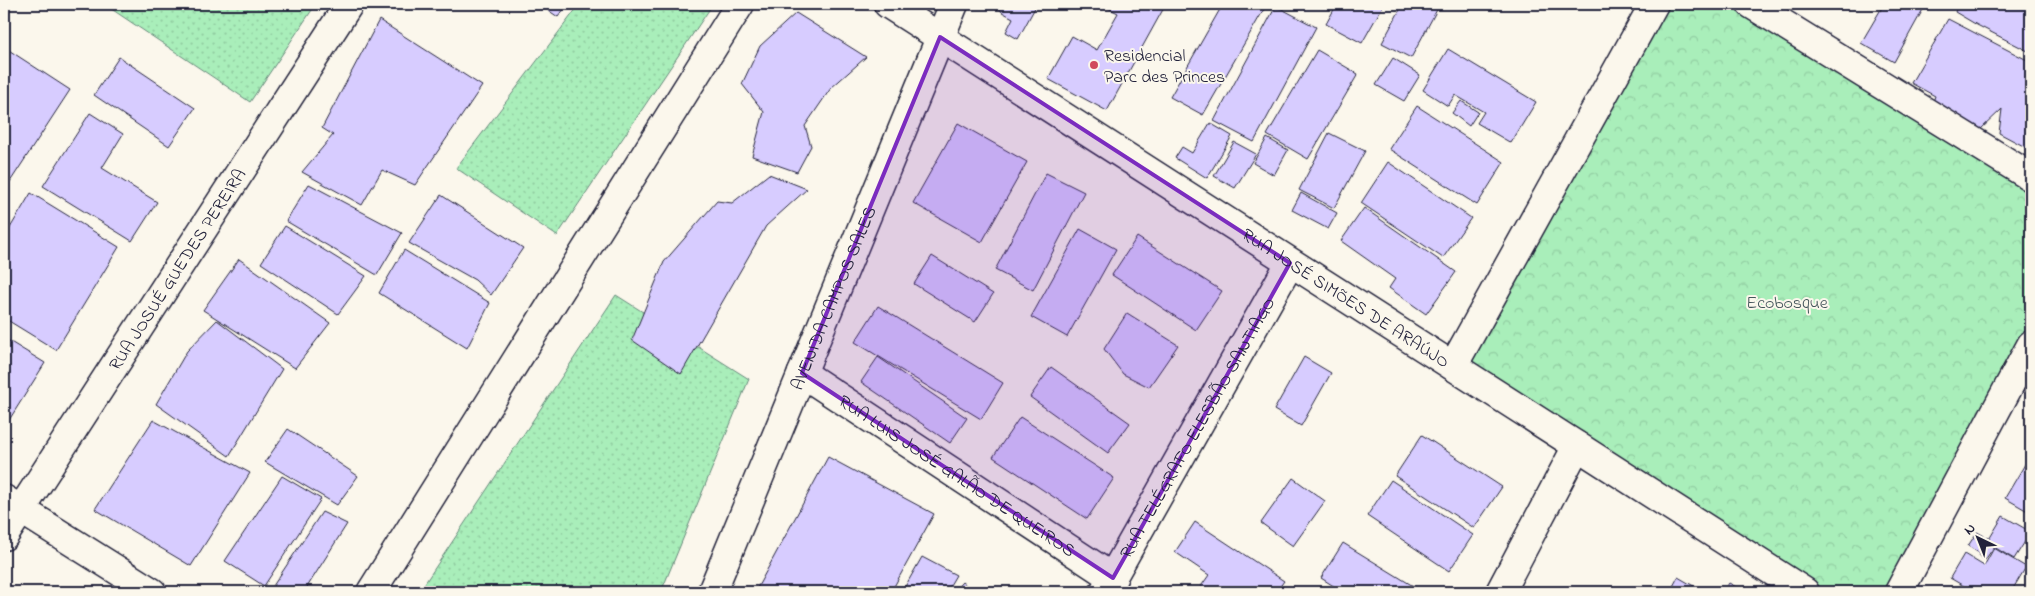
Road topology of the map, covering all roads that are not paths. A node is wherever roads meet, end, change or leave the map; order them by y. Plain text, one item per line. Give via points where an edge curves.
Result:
1 (350, 4) edge
2 (740, 4) edge
3 (888, 4) edge
4 (954, 4) edge
5 (1654, 4) edge
6 (1751, 4) edge
7 (940, 37) junction
8 (2031, 177) edge
9 (1290, 263) junction
10 (2031, 344) edge
11 (1453, 366) junction
12 (802, 373) junction
13 (1577, 446) junction
14 (12, 505) edge
15 (4, 536) edge
16 (1109, 585) edge
17 (152, 592) edge
18 (371, 592) edge
19 (712, 592) edge
20 (1500, 592) edge
21 (1805, 592) edge
22 (1899, 592) edge

1 - 14 street, RUA JOSUÉ GUEDES PEREIRA
2 - 18 street
3 - 7 street, RUA JOSÉ SIMÕES DE ARAÚJO
4 - 7 street, AVENIDA CAMPOS SALES
5 - 11 street
6 - 8 street
7 - 9 street, RUA JOSÉ SIMÕES DE ARAÚJO
7 - 12 street, AVENIDA CAMPOS SALES
9 - 11 street, RUA JOSÉ SIMÕES DE ARAÚJO
9 - 16 street, RUA TELÉGRAFO ELESBÃO SANTIAGO
10 - 22 street
11 - 13 street, RUA JOSÉ SIMÕES DE ARAÚJO
12 - 16 street, RUA LUIS JOSÉ GALÃO DE QUEIROS
12 - 19 street, AVENIDA CAMPOS SALES
13 - 20 street
13 - 21 street, RUA JOSÉ SIMÕES DE ARAÚJO
14 - 15 street, RUA JOSUÉ GUEDES PEREIRA
14 - 17 street

